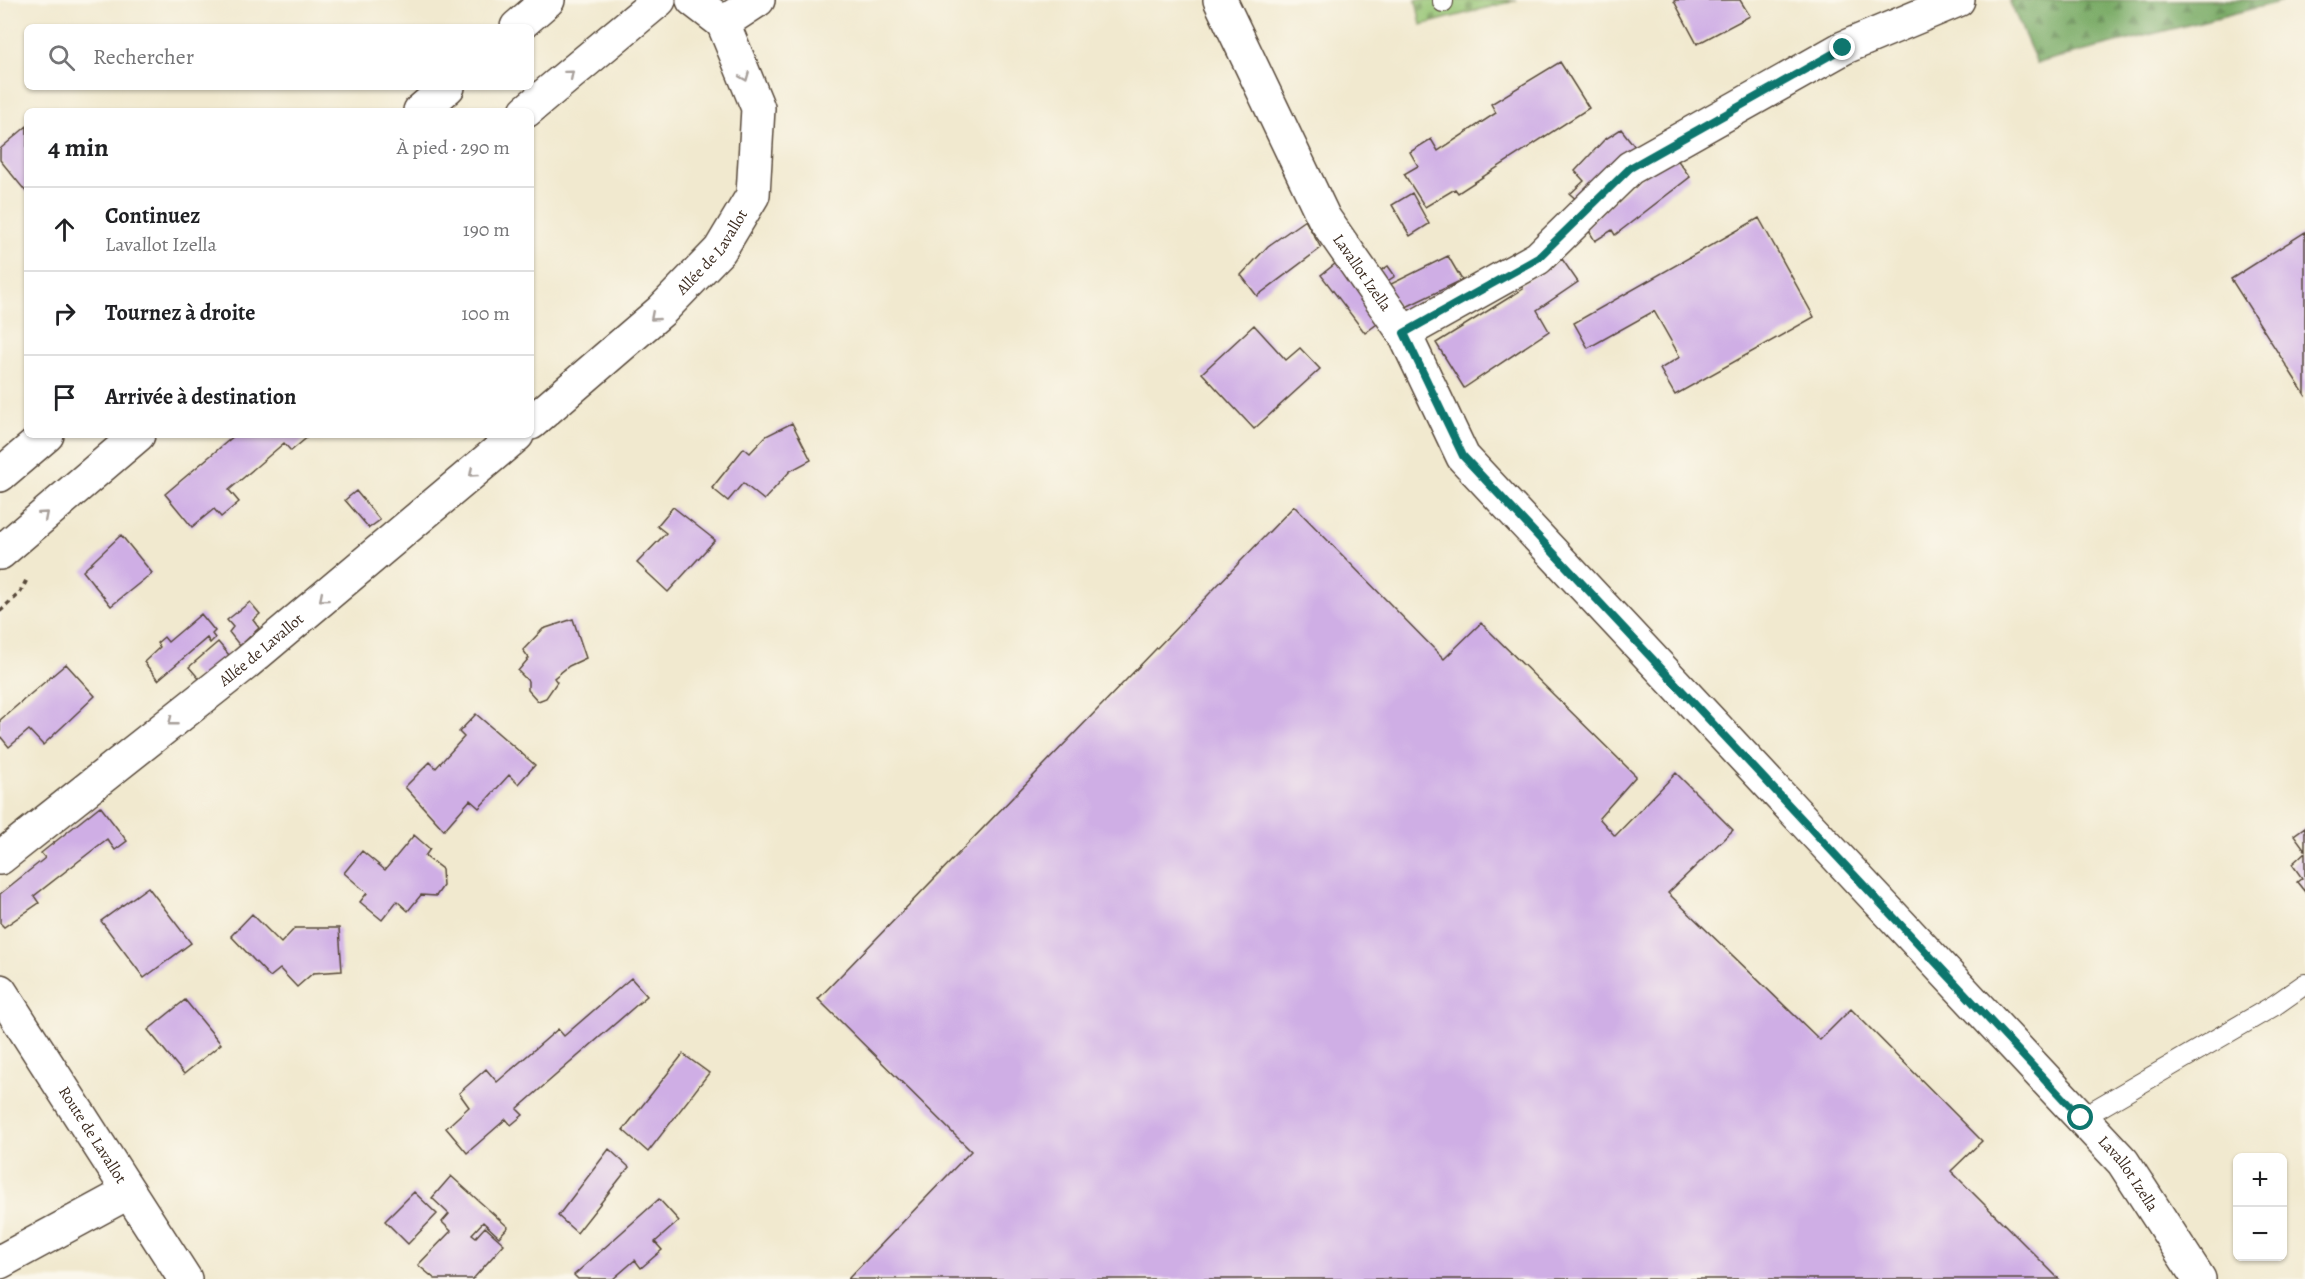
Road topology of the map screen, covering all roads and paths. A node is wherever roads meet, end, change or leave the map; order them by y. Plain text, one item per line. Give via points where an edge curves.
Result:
1 (548, 0) edge
2 (659, 0) edge
3 (693, 0) edge
4 (758, 0) edge
5 (1221, 0) edge
6 (1959, 0) edge
7 (723, 23) junction
8 (520, 24) edge
9 (444, 90) edge
10 (424, 108) edge
11 (529, 108) edge
12 (1404, 333) junction
13 (534, 420) edge
14 (43, 438) edge
15 (134, 438) edge
16 (513, 438) edge
17 (0, 475) edge
18 (0, 553) edge
19 (0, 858) edge
20 (2305, 984) edge
21 (0, 991) edge
22 (2081, 1118) junction
23 (129, 1192) junction
24 (0, 1262) edge
25 (185, 1279) edge
26 (2199, 1279) edge

1 - 8 street
11 -> 2 street
3 - 7 street
4 - 7 street
5 - 12 street, Lavallot Izella via 1323,218
6 - 12 street via 1843,48 1630,168 1538,258
7 -> 13 street, Allée de Lavallot via 758,108 753,195 720,250 661,310
9 - 10 street
12 - 22 street, Lavallot Izella via 1463,456
14 - 17 street
18 -> 15 street
16 -> 19 street, Allée de Lavallot via 245,664
20 - 22 lane
21 - 23 street, Route de Lavallot
22 - 26 street, Lavallot Izella via 2123,1162
23 - 24 street
23 - 25 street, Route de Lavallot

